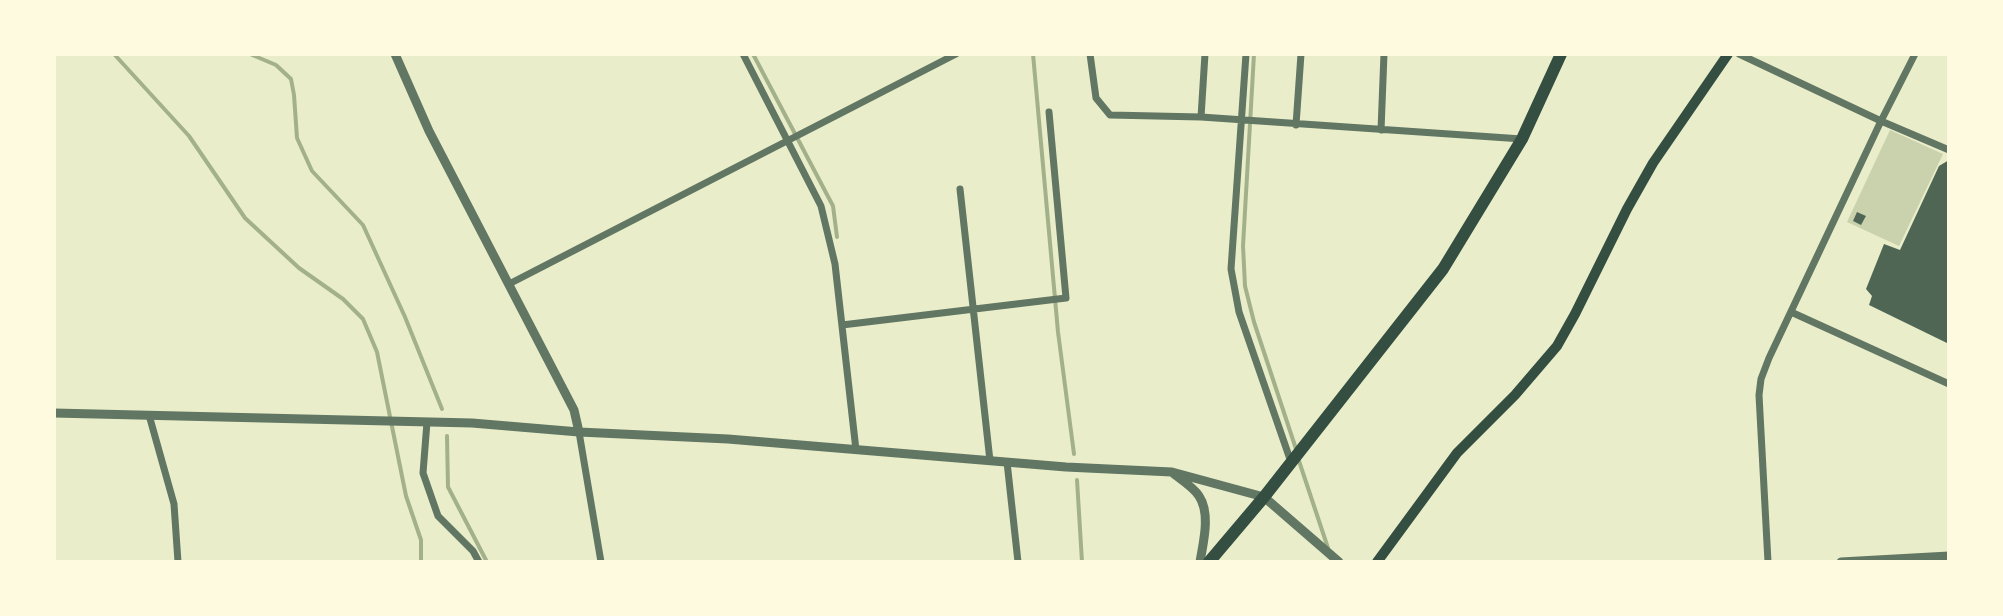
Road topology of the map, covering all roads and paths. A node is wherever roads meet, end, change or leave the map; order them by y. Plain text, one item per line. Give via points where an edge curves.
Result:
1 (395, 54) edge
2 (743, 54) edge
3 (956, 54) edge
4 (1090, 54) edge
5 (1205, 54) edge
6 (1246, 54) edge
7 (1301, 54) edge
8 (1384, 54) edge
9 (1561, 54) edge
10 (1728, 54) edge
11 (1739, 54) edge
12 (1915, 54) edge
13 (1049, 112) dead end
14 (1201, 117) junction
15 (1241, 120) junction
16 (1881, 121) junction
17 (1296, 125) junction
18 (1381, 130) junction
19 (794, 138) junction
20 (1522, 139) junction
21 (1949, 150) edge
22 (960, 189) dead end
23 (509, 284) junction
24 (973, 309) junction
25 (1791, 312) junction
26 (842, 325) junction
27 (1949, 384) edge
28 (54, 413) edge
29 (149, 415) junction
30 (427, 422) junction
31 (579, 432) junction
32 (856, 450) junction
33 (990, 461) junction
34 (1007, 462) junction
35 (1291, 462) junction
36 (1172, 472) junction
37 (1264, 497) junction
38 (1949, 556) edge
39 (178, 562) edge
40 (479, 562) edge
41 (601, 562) edge
42 (1018, 562) edge
43 (1200, 562) edge
44 (1209, 562) edge
45 (1339, 562) edge
46 (1377, 562) edge
47 (1768, 562) edge
48 (1841, 562) edge

1 - 23 street
2 - 19 street
3 - 19 street
4 - 14 street via 1096,98 1110,115
5 - 14 street
6 - 15 street
7 - 17 street
8 - 18 street
9 - 20 highway
10 - 46 main road via 1653,163 1557,346 1457,453
11 - 16 street
12 - 16 street
13 - 24 street via 1066,298
14 - 15 street
15 - 17 street
15 - 35 street via 1231,269 1239,312
16 - 21 street
16 - 25 street
17 - 18 street
18 - 20 street
19 - 23 street
19 - 26 street via 821,206
20 - 35 highway via 1443,269
22 - 24 street
23 - 31 street via 574,410
24 - 26 street
24 - 33 street
25 - 27 street
25 - 47 street via 1759,395
26 - 32 street
28 - 29 street
29 - 30 street
29 - 39 street via 174,504
30 - 31 street
30 - 40 street via 423,473 438,516
31 - 32 street
31 - 41 street
32 - 33 street
33 - 34 street
34 - 36 street
34 - 42 street
35 - 37 highway
36 - 37 street
36 - 43 street via 1199,496 1203,507
37 - 44 highway
37 - 45 street
38 - 48 street

